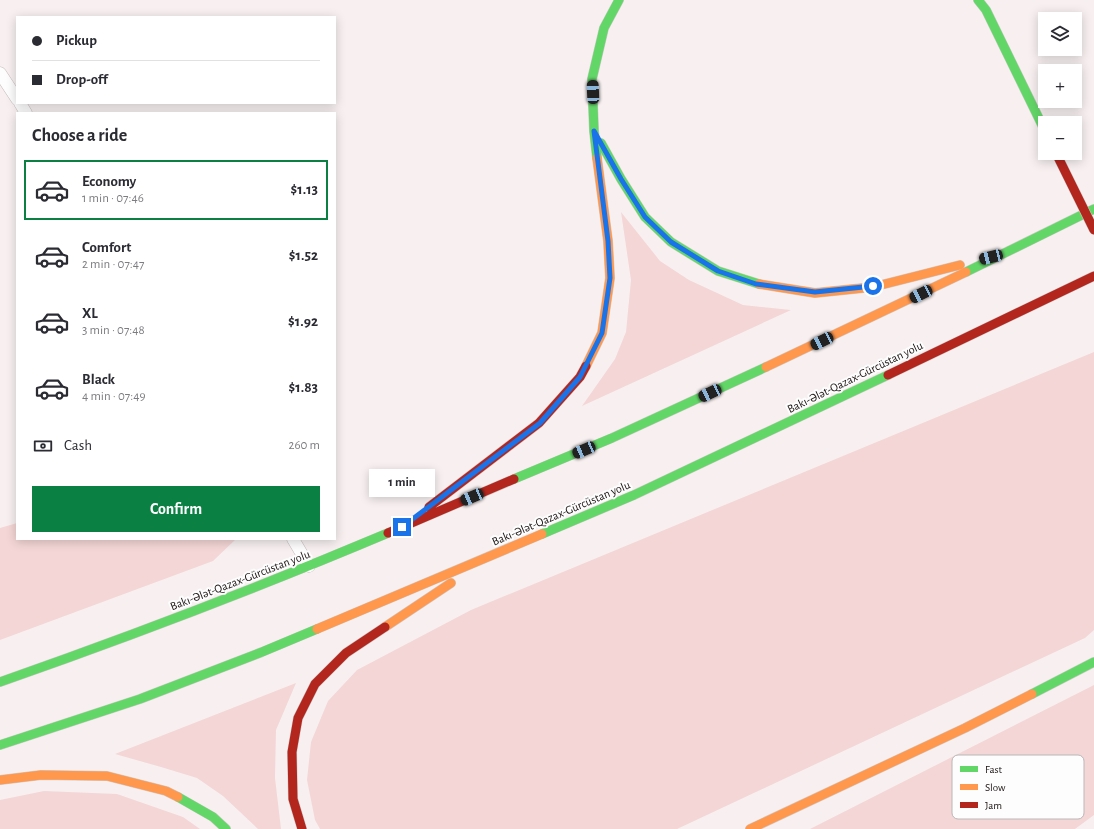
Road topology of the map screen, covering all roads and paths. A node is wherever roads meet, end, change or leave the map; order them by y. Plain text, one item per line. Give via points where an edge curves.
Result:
1 (619, 0) edge
2 (978, 0) edge
3 (0, 72) edge
4 (16, 97) edge
5 (1038, 117) edge
6 (594, 131) junction
7 (1059, 160) edge
8 (1094, 209) edge
9 (1094, 230) edge
10 (1006, 253) junction
11 (1094, 276) edge
12 (402, 527) junction
13 (295, 540) edge
14 (493, 555) junction
15 (309, 566) junction
16 (1094, 662) edge
17 (0, 682) edge
18 (0, 745) edge
19 (0, 780) edge
20 (226, 829) edge
21 (302, 829) edge
22 (750, 829) edge

1 - 6 highway via 604,28 592,79
2 - 5 highway via 986,10
3 - 4 lane
6 - 10 highway via 645,217 671,242 718,271 756,284 815,292 873,286
6 - 12 highway via 608,241 610,278 602,333 580,377 540,423
7 - 9 highway, bridge
8 - 10 highway, Bakı-Ələt-Qazax-Gürcüstan yolu
10 - 12 highway, Bakı-Ələt-Qazax-Gürcüstan yolu via 612,438
11 - 14 highway, Bakı-Ələt-Qazax-Gürcüstan yolu via 634,495
12 - 15 highway, Bakı-Ələt-Qazax-Gürcüstan yolu
13 - 15 lane
14 - 18 highway, Bakı-Ələt-Qazax-Gürcüstan yolu via 140,699
14 - 21 highway via 346,653 315,684 298,718 292,752 293,799
15 - 17 highway, Bakı-Ələt-Qazax-Gürcüstan yolu via 119,640
16 - 22 highway via 965,728
19 - 20 highway via 41,775 107,776 166,791 213,817

